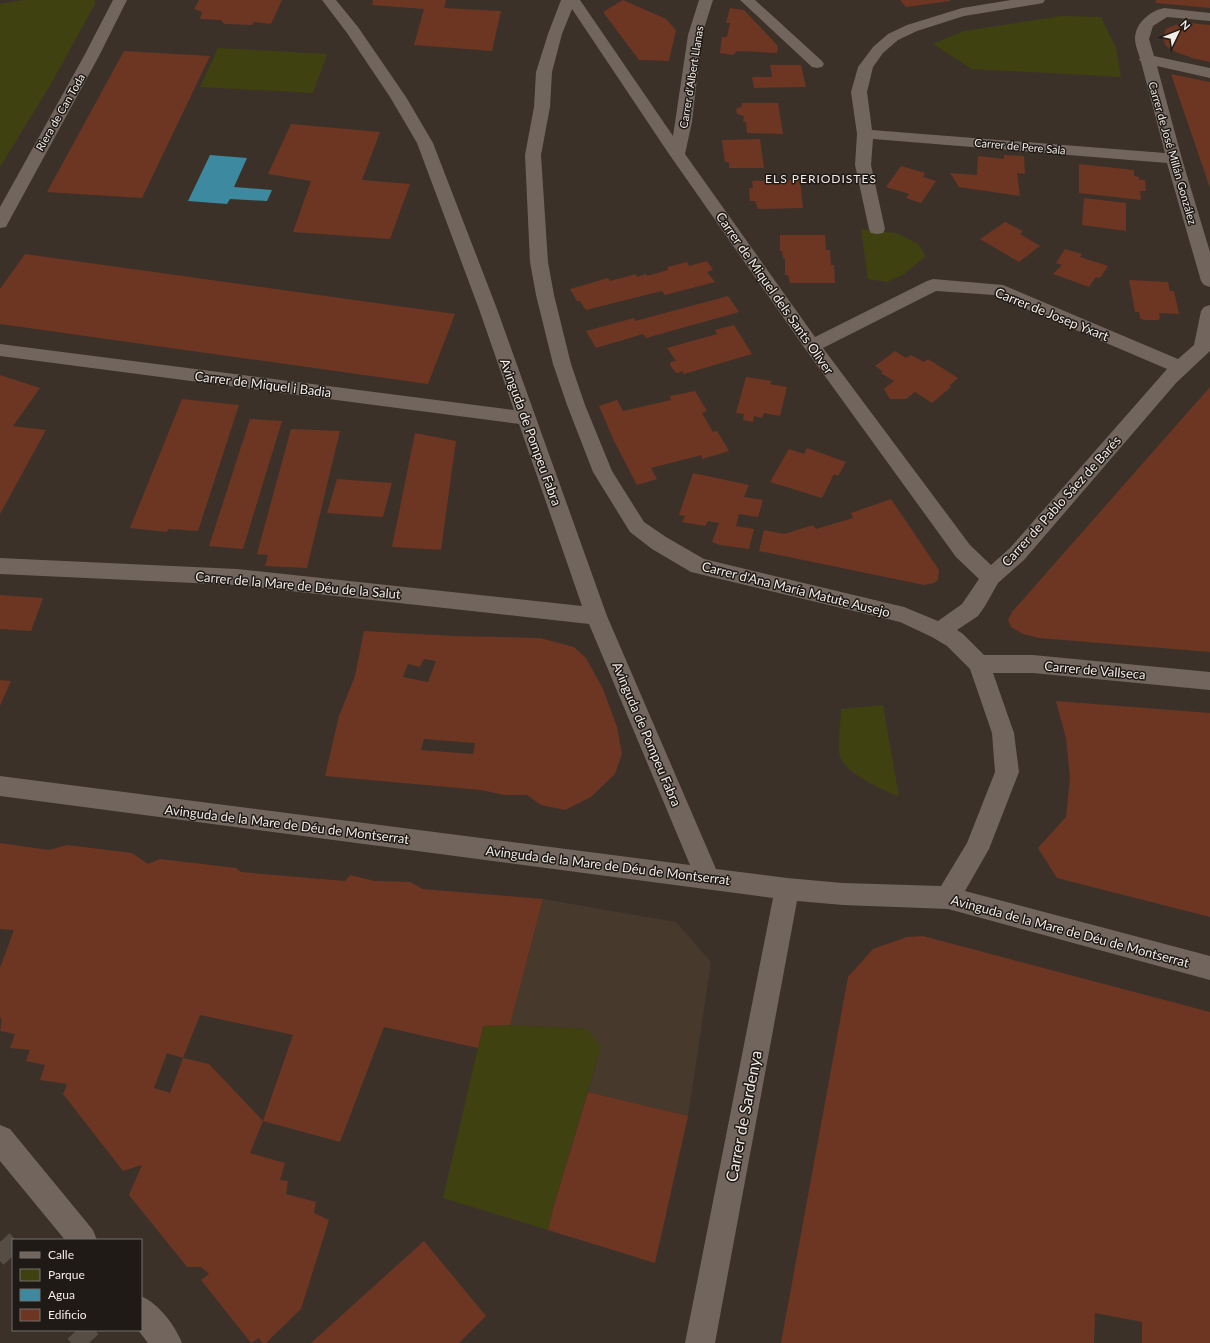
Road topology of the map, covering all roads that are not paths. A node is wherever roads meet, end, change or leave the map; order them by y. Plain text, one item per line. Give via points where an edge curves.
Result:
1 (120, 0) edge
2 (329, 0) edge
3 (568, 0) edge
4 (573, 0) edge
5 (706, 0) edge
6 (747, 0) edge
7 (1038, 0) edge
8 (1210, 17) edge
9 (1146, 58) junction
10 (817, 64) dead end
11 (1210, 73) edge
12 (865, 134) junction
13 (677, 154) junction
14 (1174, 159) junction
15 (0, 223) edge
16 (878, 230) dead end
17 (1210, 281) edge
18 (1210, 311) edge
19 (812, 346) junction
20 (1208, 347) edge
21 (0, 350) edge
22 (1180, 367) junction
23 (526, 418) junction
24 (0, 566) edge
25 (991, 577) junction
26 (596, 616) junction
27 (940, 631) junction
28 (979, 664) junction
29 (1210, 680) edge
30 (0, 786) edge
31 (708, 878) junction
32 (787, 889) junction
33 (948, 898) junction
34 (1210, 968) edge
35 (0, 1139) edge
36 (82, 1239) edge
37 (142, 1312) edge
38 (167, 1343) edge
39 (700, 1343) edge

1 - 15 street, Riera de Can Toda via 96,49 31,162
2 - 23 street, Avinguda de Pompeu Fabra via 353,30 398,97 425,143
3 - 27 street, Carrer d'Ana María Matute Ausejo via 544,72 542,107 533,155 539,262 562,364 576,405 607,478 637,527 698,566 904,615
4 - 13 street, Carrer de Miquel dels Sants Oliver
5 - 13 street, Carrer d'Albert Llanas via 695,35 684,122
6 - 10 street
7 - 12 street via 962,12 893,37 878,50 866,67 859,92
8 - 9 street, Carrer de José Millán González via 1164,12 1146,24 1142,39
9 - 11 street
9 - 14 street, Carrer de José Millán González
12 - 14 street, Carrer de Pere Sala
12 - 16 street via 863,165
13 - 19 street, Carrer de Miquel dels Sants Oliver
14 - 17 street, Carrer de José Millán González
18 - 20 street
19 - 22 street, Carrer de Josep Yxart via 933,285 998,289
19 - 25 street, Carrer de Miquel dels Sants Oliver via 963,551
20 - 22 street, Carrer de Pablo Sáez de Barés
21 - 23 street, Carrer de Miquel i Badia
22 - 25 street, Carrer de Pablo Sáez de Barés via 1017,554
23 - 26 street, Avinguda de Pompeu Fabra
24 - 26 street, Carrer de la Mare de Déu de la Salut via 237,577
25 - 27 street, Carrer de Pablo Sáez de Barés via 970,610
26 - 31 street, Avinguda de Pompeu Fabra
27 - 28 street, Carrer d'Ana María Matute Ausejo via 955,640
28 - 29 street, Carrer de Vallseca via 1033,664
28 - 33 street via 1003,732 1006,772 977,849
30 - 31 street, Avinguda de la Mare de Déu de Montserrat
31 - 32 street, Avinguda de la Mare de Déu de Montserrat
32 - 33 street, Avinguda de la Mare de Déu de Montserrat
32 - 39 street, Carrer de Sardenya
33 - 34 street, Avinguda de la Mare de Déu de Montserrat
35 - 36 street
37 - 38 street

